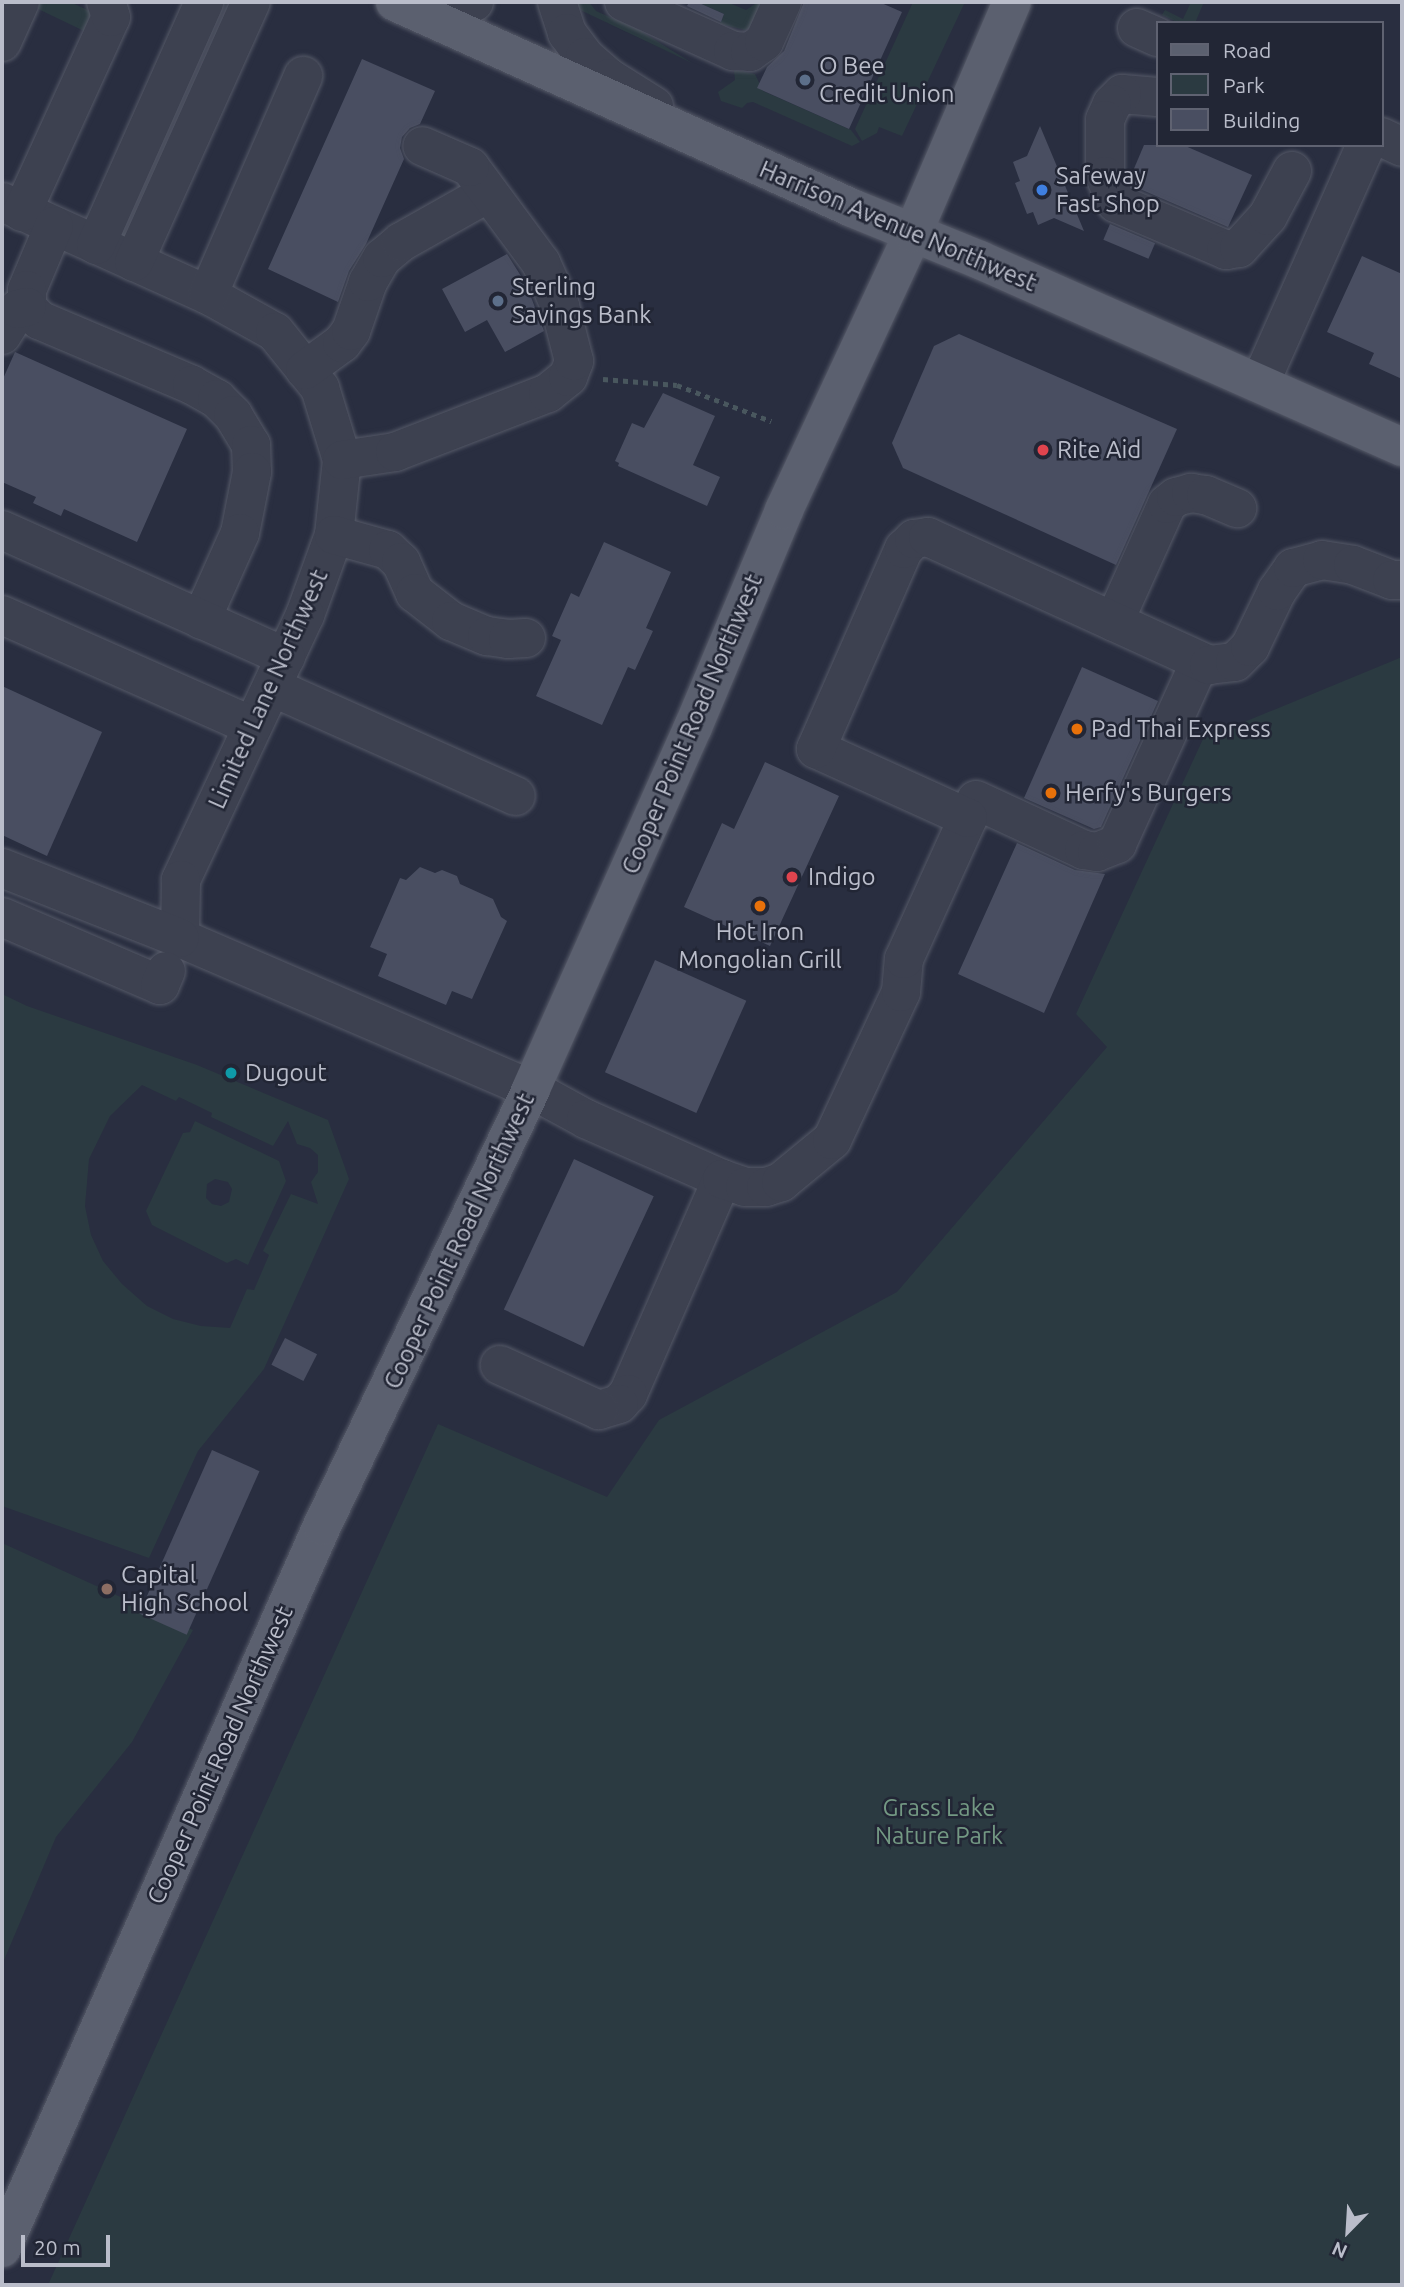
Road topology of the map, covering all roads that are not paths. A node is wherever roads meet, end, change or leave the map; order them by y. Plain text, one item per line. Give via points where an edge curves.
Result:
1 (20, 2) edge
2 (106, 2) edge
3 (204, 2) edge
4 (251, 2) edge
5 (395, 2) edge
6 (444, 2) edge
7 (474, 2) edge
8 (557, 2) edge
9 (624, 2) edge
10 (782, 2) edge
11 (1012, 2) edge
12 (2, 43) edge
13 (303, 76) dead end
14 (1156, 97) edge
15 (694, 138) junction
16 (1383, 138) edge
17 (422, 146) dead end
18 (1365, 147) edge
19 (1402, 147) edge
20 (1292, 171) dead end
21 (488, 193) junction
22 (26, 213) edge
23 (914, 233) junction
24 (96, 245) junction
25 (134, 262) junction
26 (208, 295) junction
27 (27, 307) junction
28 (2, 335) edge
29 (305, 370) junction
30 (1260, 383) junction
31 (1402, 447) edge
32 (342, 460) junction
33 (1237, 508) dead end
34 (2, 530) edge
35 (334, 535) junction
36 (1402, 580) edge
37 (2, 615) edge
38 (201, 620) junction
39 (1114, 622) junction
40 (526, 638) dead end
41 (1200, 662) junction
42 (279, 672) junction
43 (253, 726) junction
44 (516, 796) dead end
45 (976, 800) dead end
46 (2, 868) edge
47 (2, 917) edge
48 (173, 954) junction
49 (531, 1089) junction
50 (722, 1179) junction
51 (500, 1365) dead end
52 (2, 2245) edge

1 - 12 street
2 - 22 street via 111,17
3 - 24 street
4 - 25 street
5 - 15 main road, Harrison Avenue Northwest
6 - 7 street
8 - 15 street via 567,33 585,57
9 - 10 street via 733,51 750,52 764,42
11 - 23 main road, Cooper Point Road Northwest
13 - 26 street
14 - 20 street via 1122,94 1105,120 1105,177 1116,203 1226,250 1239,248 1268,216
15 - 23 main road, Harrison Avenue Northwest
16 - 19 street
17 - 21 street via 470,167
18 - 30 street
21 - 29 street via 401,242 382,258 347,337
21 - 32 street via 541,263 560,306 573,345 568,377 548,393 395,452
22 - 24 street, Limited Lane Northwest
22 - 27 street
23 - 30 main road, Harrison Avenue Northwest
23 - 49 main road, Cooper Point Road Northwest via 785,510
24 - 25 street, Limited Lane Northwest
25 - 26 street, Limited Lane Northwest
26 - 29 street, Limited Lane Northwest via 275,332
27 - 28 street via 18,309
27 - 38 street via 39,320 192,384 217,399 251,445 252,471 240,533
29 - 32 street, Limited Lane Northwest via 320,388
30 - 31 main road, Harrison Avenue Northwest
32 - 35 street, Limited Lane Northwest
33 - 39 street via 1191,493 1167,504
34 - 38 street
35 - 40 street via 388,550 401,562 415,593 450,621 487,636
35 - 42 street, Limited Lane Northwest
36 - 41 street via 1322,560 1293,568 1277,590 1250,647 1235,662 1209,666
37 - 43 street
38 - 42 street
39 - 41 street
39 - 50 street via 928,537 914,539 904,549 816,749 968,818 904,959 901,992 832,1139 774,1185 745,1187
41 - 45 street via 1117,844 1097,852 1084,850
42 - 43 street, Limited Lane Northwest
42 - 44 street
43 - 48 street, Limited Lane Northwest via 181,880
46 - 48 street
47 - 48 street via 160,985
48 - 49 street
49 - 50 street via 586,1119
49 - 52 main road, Cooper Point Road Northwest via 322,1526
50 - 51 street via 628,1394 619,1404 599,1410

